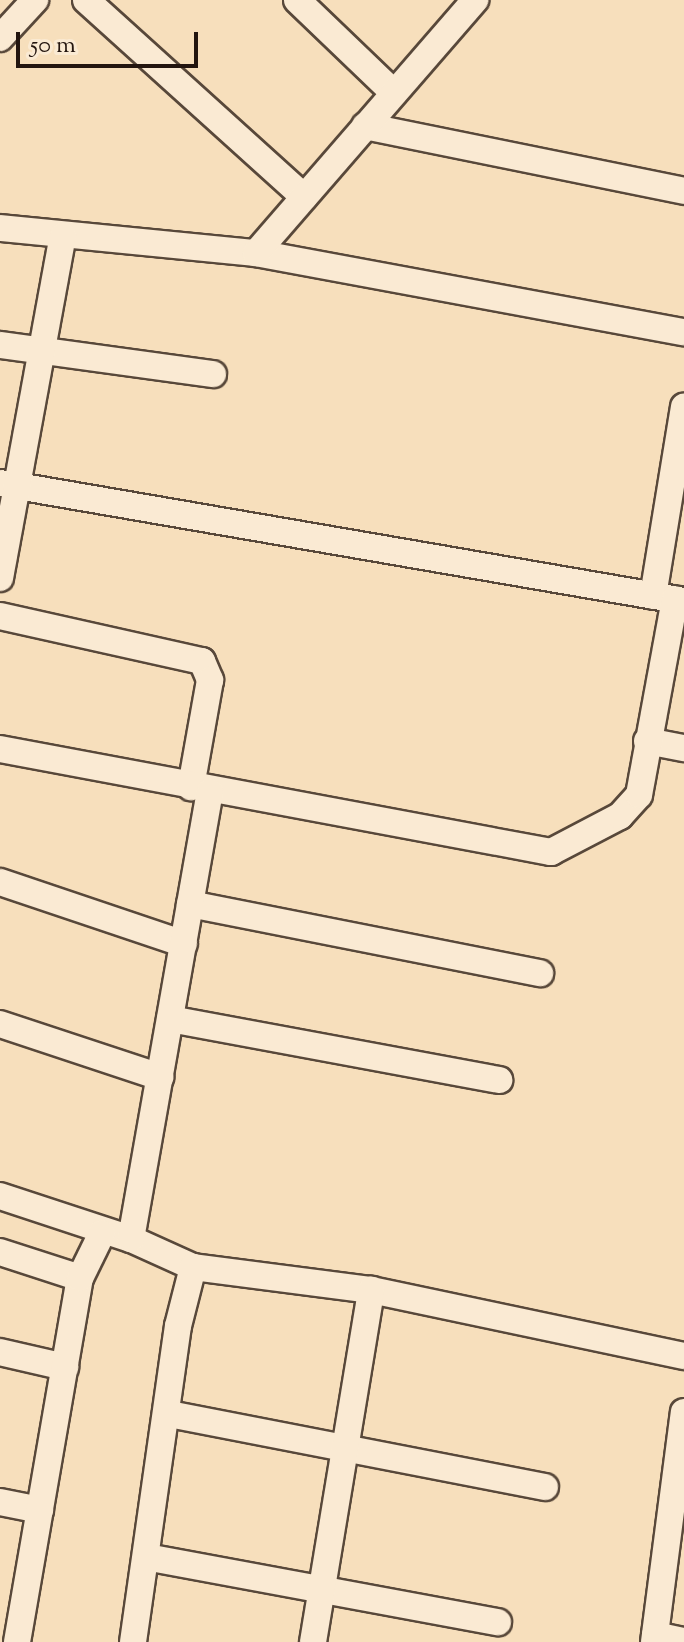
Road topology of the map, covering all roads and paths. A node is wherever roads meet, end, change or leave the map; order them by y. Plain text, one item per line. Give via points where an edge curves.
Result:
1 (35, 0) edge
2 (86, 0) edge
3 (297, 0) edge
4 (475, 0) edge
5 (0, 38) edge
6 (394, 93) junction
7 (365, 126) junction
8 (684, 191) edge
9 (304, 197) junction
10 (0, 228) edge
11 (63, 236) junction
12 (256, 253) junction
13 (684, 332) edge
14 (0, 345) edge
15 (40, 351) junction
16 (213, 374) dead end
17 (684, 407) edge
18 (8, 484) edge
19 (0, 578) edge
20 (671, 599) edge
21 (0, 616) edge
22 (647, 741) junction
23 (684, 748) edge
24 (0, 749) edge
25 (200, 790) junction
26 (0, 882) edge
27 (190, 904) junction
28 (184, 944) junction
29 (540, 973) dead end
30 (170, 1019) junction
31 (0, 1024) edge
32 (160, 1077) junction
33 (499, 1080) dead end
34 (0, 1196) edge
35 (102, 1233) junction
36 (131, 1239) junction
37 (0, 1252) edge
38 (193, 1267) junction
39 (80, 1278) junction
40 (371, 1290) junction
41 (0, 1352) edge
42 (684, 1356) edge
43 (65, 1367) junction
44 (684, 1412) edge
45 (169, 1414) junction
46 (342, 1448) junction
47 (545, 1487) dead end
48 (0, 1502) edge
49 (678, 1505) edge
50 (40, 1510) junction
51 (146, 1557) junction
52 (321, 1587) junction
53 (498, 1622) dead end
54 (655, 1638) edge
55 (684, 1641) edge
56 (17, 1642) edge
57 (133, 1642) edge
58 (313, 1642) edge

1 - 5 street
2 - 9 street
3 - 6 street
4 - 6 street
6 - 7 street
7 - 8 street
7 - 9 street
9 - 12 street
10 - 11 street
11 - 12 street
11 - 15 street
12 - 13 street
14 - 15 street
15 - 16 street
15 - 18 street
17 - 20 street
18 - 19 street
18 - 20 street
20 - 22 street
21 - 25 street via 202,661 210,680
22 - 23 street
22 - 25 street via 634,806 551,852
24 - 25 street
25 - 27 street
26 - 28 street
27 - 28 street
27 - 29 street
28 - 30 street
30 - 32 street
30 - 33 street
31 - 32 street
32 - 36 street
34 - 35 street
35 - 36 street
35 - 39 street
36 - 38 street
37 - 39 street
38 - 40 street
38 - 45 street via 178,1326
39 - 43 street
40 - 42 street
40 - 46 street
41 - 43 street
43 - 50 street
44 - 49 street
45 - 46 street
45 - 51 street
46 - 47 street
46 - 52 street
48 - 50 street
49 - 54 street
50 - 56 street
51 - 52 street
51 - 57 street
52 - 53 street
52 - 58 street
54 - 55 street

